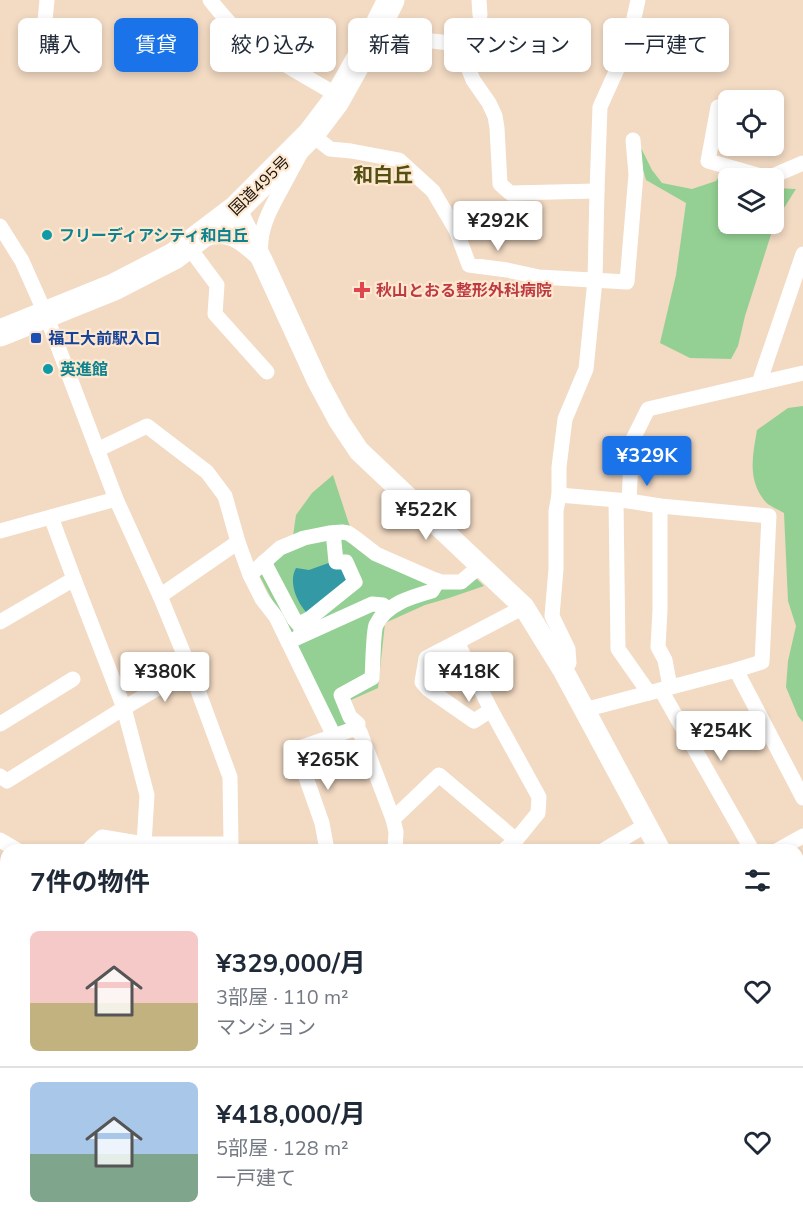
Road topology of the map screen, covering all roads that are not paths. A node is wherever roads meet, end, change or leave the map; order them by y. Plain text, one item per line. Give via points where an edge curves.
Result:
1 (47, 0) edge
2 (210, 0) edge
3 (638, 0) edge
4 (387, 7) edge
5 (45, 18) edge
6 (339, 96) junction
7 (718, 107) dead end
8 (310, 134) junction
9 (633, 140) dead end
10 (803, 163) edge
11 (735, 168) edge
12 (784, 171) edge
13 (597, 191) junction
14 (236, 209) junction
15 (0, 226) edge
16 (191, 244) junction
17 (803, 254) edge
18 (262, 260) junction
19 (595, 280) junction
20 (46, 315) junction
21 (0, 333) edge
22 (267, 372) dead end
23 (803, 373) edge
24 (759, 383) junction
25 (97, 450) junction
26 (559, 495) junction
27 (116, 500) junction
28 (623, 501) junction
29 (660, 506) junction
30 (51, 516) junction
31 (0, 531) edge
32 (334, 532) junction
33 (238, 542) junction
34 (264, 562) junction
35 (480, 566) junction
36 (250, 574) junction
37 (74, 579) junction
38 (438, 581) junction
39 (160, 596) junction
40 (524, 608) junction
41 (388, 609) junction
42 (0, 622) edge
43 (296, 634) junction
44 (457, 642) junction
45 (190, 669) junction
46 (563, 670) junction
47 (736, 670) junction
48 (74, 679) dead end
49 (660, 690) junction
50 (124, 708) junction
51 (491, 710) junction
52 (585, 711) junction
53 (0, 724) edge
54 (357, 731) junction
55 (334, 736) junction
56 (0, 776) edge
57 (803, 798) edge
58 (393, 819) junction
59 (645, 825) junction
60 (803, 836) edge
61 (516, 840) junction
62 (94, 844) edge
63 (144, 844) joint
64 (231, 844) edge
65 (326, 844) edge
66 (395, 844) edge
67 (511, 844) edge
68 (614, 844) edge
69 (656, 844) edge
70 (749, 844) edge
71 (789, 844) edge

1 - 5 street
2 - 6 street via 261,49
3 - 13 street via 628,45 600,107
4 - 6 highway, 国道495号
4 - 13 street via 396,31 414,39 459,44 473,80 495,116 500,184 510,193
6 - 8 highway, 国道495号
7 - 11 street via 708,160
8 - 14 highway, 国道495号
8 - 18 street via 266,217 260,247
8 - 19 street via 330,149 399,160 433,191 456,230 469,265 539,277
9 - 19 street via 636,174 627,282
10 - 12 street
13 - 19 street
14 - 16 highway, 国道495号
14 - 18 street
15 - 20 street via 22,261
16 - 18 street via 216,235 230,237
16 - 20 highway, 国道495号 via 114,287
16 - 22 street via 217,285 215,314
17 - 24 street
18 - 35 street via 318,382 359,451
19 - 26 street via 586,369 565,419
20 - 21 highway, 国道495号
20 - 25 street
23 - 24 street
24 - 28 street via 648,409 632,441
25 - 27 street
25 - 33 street via 147,426 207,472 225,496
26 - 28 street
26 - 46 street via 552,616 568,649 568,663
27 - 30 street
27 - 39 street
28 - 29 street
28 - 49 street via 618,649
29 - 47 street via 769,516 762,662
29 - 49 street via 658,647 665,660
30 - 31 street
30 - 37 street
32 - 34 street via 280,548
32 - 38 street via 348,533 376,554
32 - 43 street via 336,562 346,562 356,582
33 - 36 street
33 - 39 street
34 - 36 street
34 - 43 street via 294,619
35 - 38 street via 461,582
35 - 40 street
36 - 43 street via 262,599
37 - 42 street
37 - 50 street
38 - 41 street via 432,591
39 - 45 street
40 - 44 street
40 - 46 street
41 - 43 street via 372,604
41 - 54 street via 375,626 372,678 341,695 350,717 358,724
43 - 55 street
44 - 51 street
44 - 51 street via 426,658 422,682 474,720
45 - 50 street
45 - 64 street via 230,777
46 - 52 street
47 - 49 street
47 - 57 street
48 - 53 street
49 - 52 street
49 - 70 street
50 - 56 street via 8,781
50 - 63 street via 147,795
51 - 61 street via 540,797 538,813
52 - 59 street
54 - 55 street
54 - 58 street
55 - 65 street via 296,749
58 - 61 street via 439,775
58 - 66 street
59 - 68 street
59 - 69 street
60 - 71 street
61 - 67 street
62 - 63 street via 102,837

